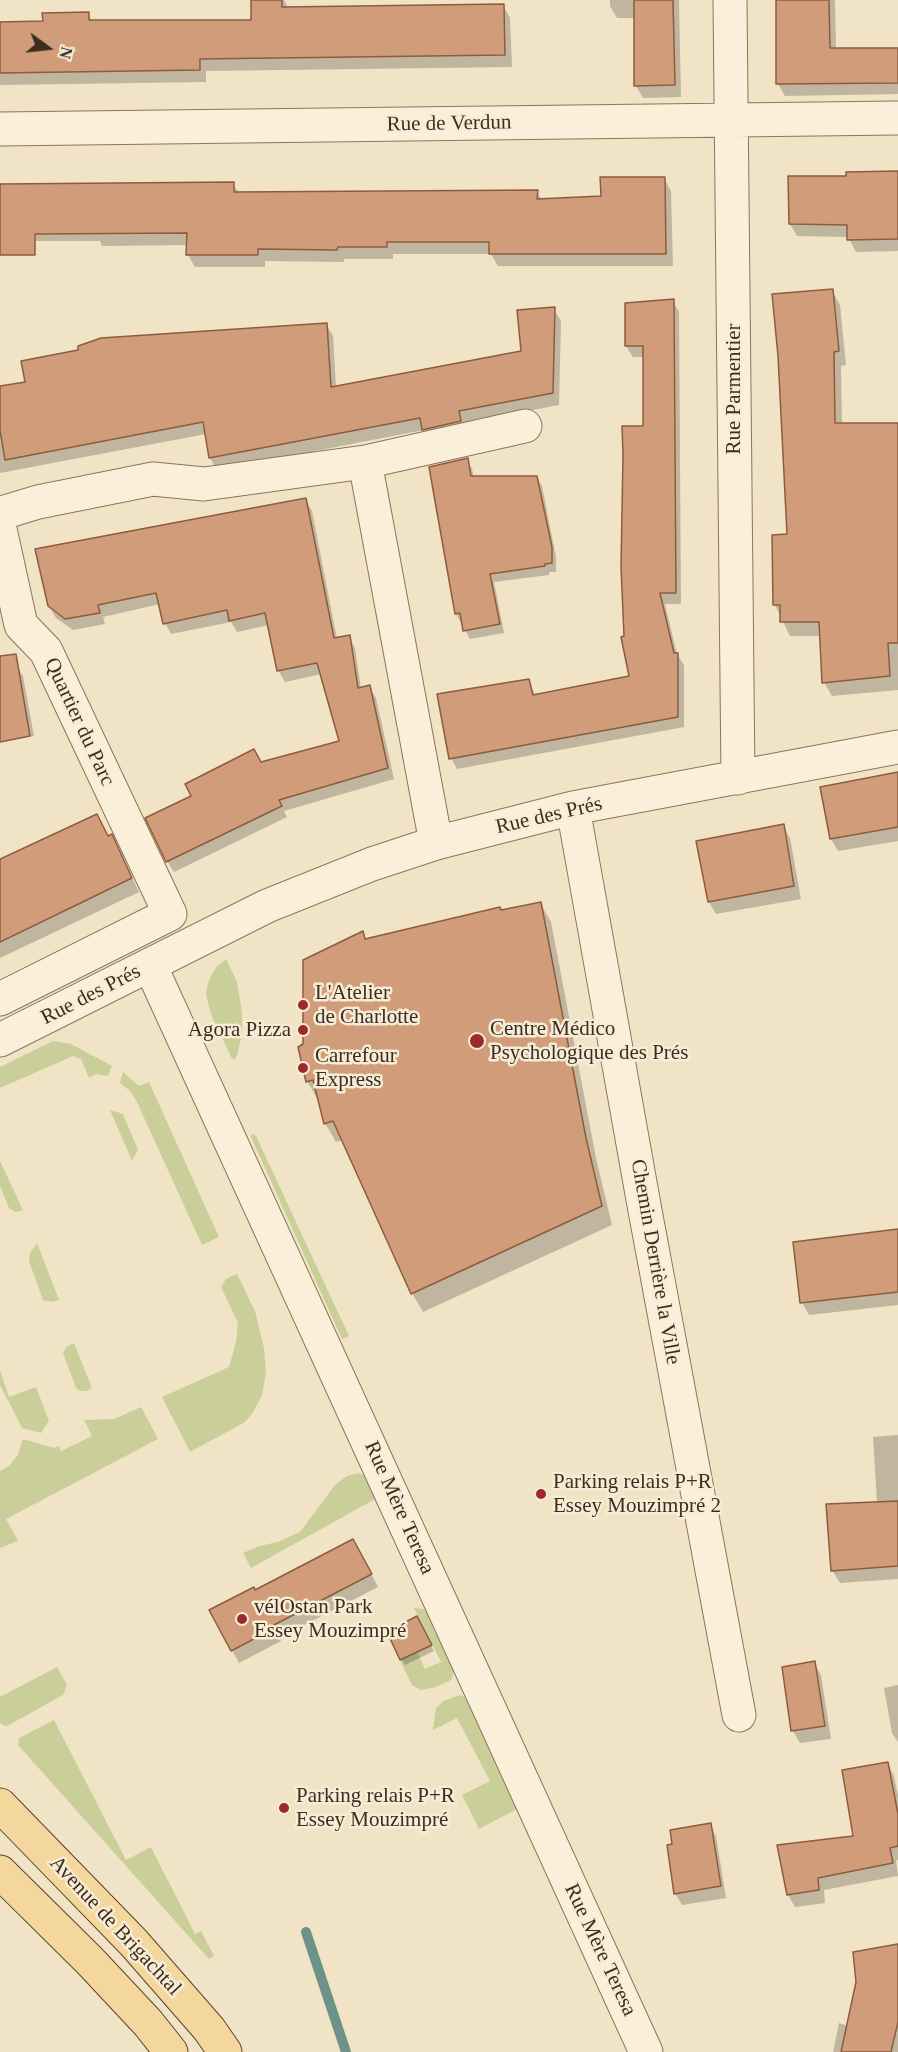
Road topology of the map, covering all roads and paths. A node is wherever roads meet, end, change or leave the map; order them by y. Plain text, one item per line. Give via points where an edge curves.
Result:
1 (730, 0) edge
2 (898, 118) edge
3 (731, 120) junction
4 (0, 129) edge
5 (525, 426) dead end
6 (365, 462) junction
7 (1, 518) edge
8 (898, 747) edge
9 (738, 778) junction
10 (573, 808) junction
11 (436, 843) junction
12 (170, 914) junction
13 (213, 933) junction
14 (94, 952) junction
15 (150, 965) junction
16 (0, 999) edge
17 (0, 1040) edge
18 (739, 1715) dead end
19 (0, 1805) edge
20 (0, 1872) edge
21 (171, 2052) edge
22 (225, 2052) edge
23 (646, 2052) edge

1 - 3 street, Rue Parmentier
2 - 3 street, Rue de Verdun
3 - 4 street, Rue de Verdun
3 - 9 street, Rue Parmentier
5 - 6 street, Quartier du Parc
6 - 7 street, Quartier du Parc via 204,484 153,479 38,502
6 - 11 street
7 - 12 street, Quartier du Parc via 21,625 46,651
8 - 9 street, Rue des Prés
9 - 10 street, Rue des Prés
10 - 11 street, Rue des Prés
10 - 18 street, Chemin Derrière la Ville
11 - 13 street, Rue des Prés via 319,884
12 - 13 street
12 - 14 street, Rue des Prés
13 - 15 street, Rue des Prés
14 - 15 street
14 - 16 street, Rue des Prés
15 - 17 street, Rue des Prés
15 - 23 street, Rue Mère Teresa
19 - 22 main road, Avenue de Brigachtal via 134,1943
20 - 21 main road, Avenue de Brigachtal via 90,1960

